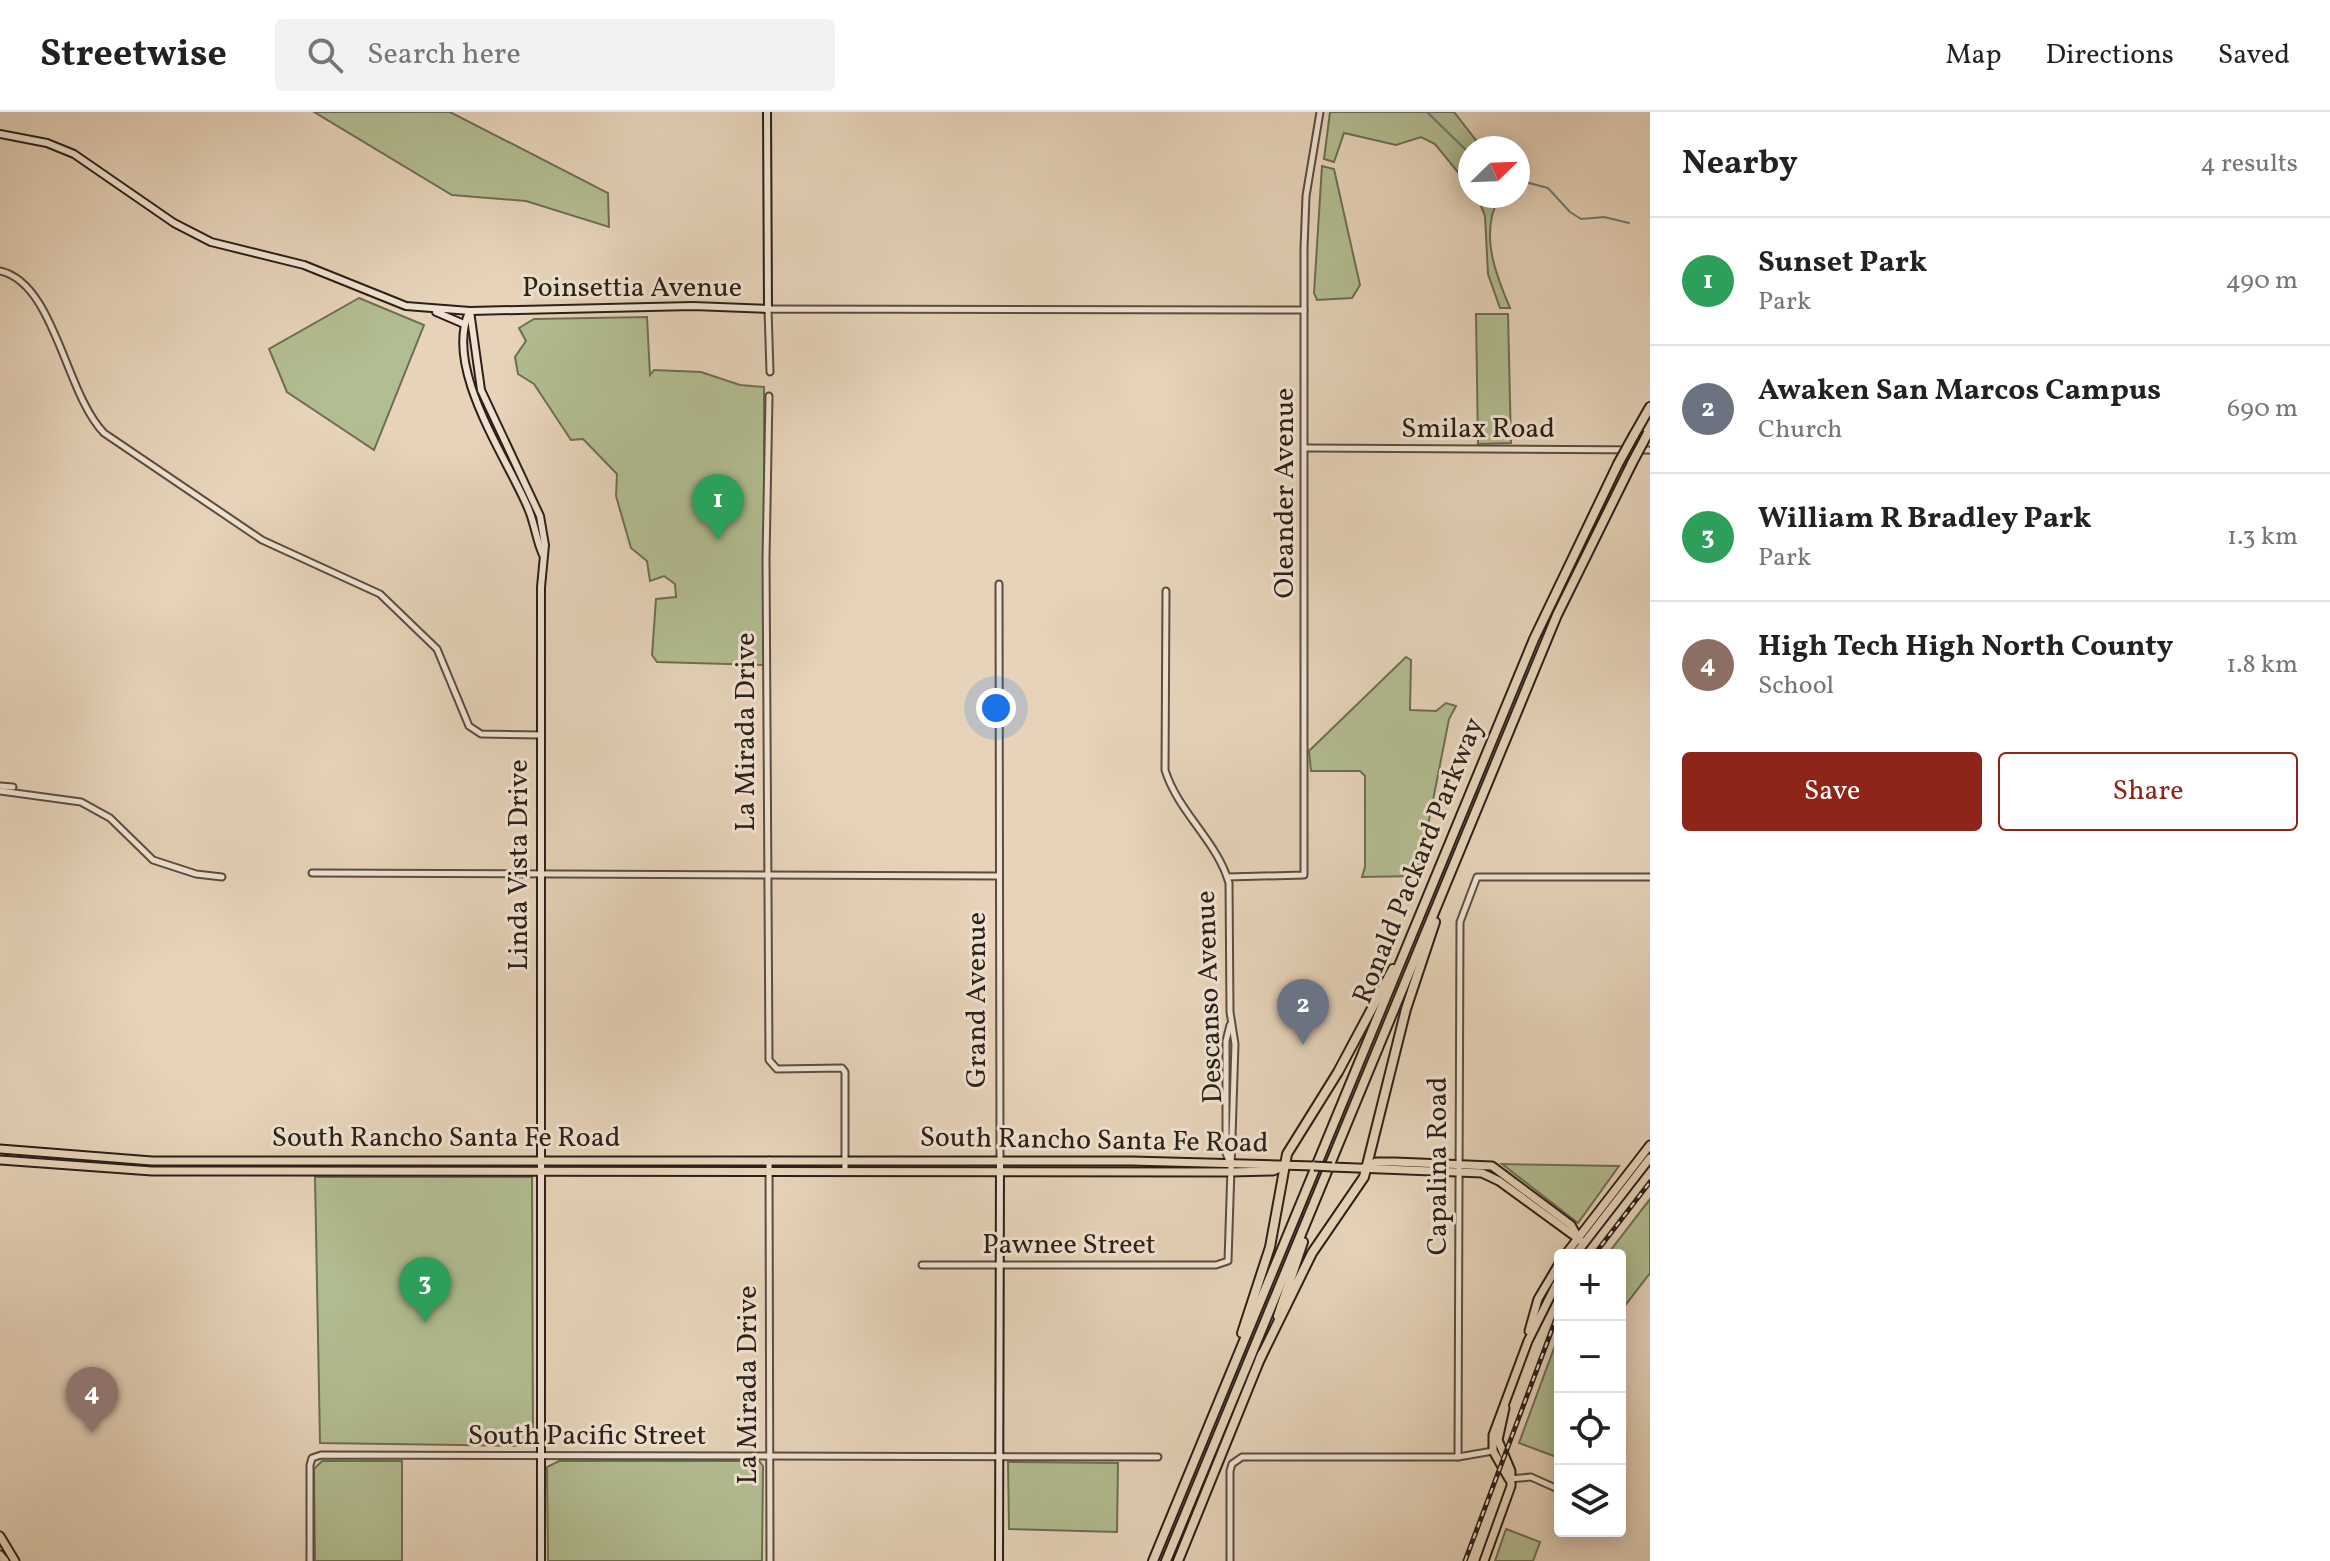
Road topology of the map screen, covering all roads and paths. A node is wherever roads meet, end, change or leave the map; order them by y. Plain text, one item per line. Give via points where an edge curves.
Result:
1 (767, 112) edge
2 (1320, 112) edge
3 (0, 134) edge
4 (0, 271) edge
5 (768, 309) junction
6 (433, 310) junction
7 (1304, 310) junction
8 (470, 311) junction
9 (464, 324) junction
10 (770, 372) dead end
11 (769, 396) dead end
12 (1650, 407) edge
13 (1649, 432) edge
14 (1307, 448) junction
15 (1650, 450) edge
16 (543, 555) junction
17 (999, 584) dead end
18 (1166, 591) dead end
19 (541, 735) junction
20 (0, 788) edge
21 (1453, 865) junction
22 (312, 873) dead end
23 (541, 876) junction
24 (768, 876) junction
25 (999, 876) junction
26 (222, 877) dead end
27 (1227, 877) junction
28 (1650, 877) edge
29 (1402, 960) junction
30 (1650, 1145) edge
31 (0, 1149) edge
32 (0, 1160) edge
33 (541, 1160) junction
34 (769, 1160) junction
35 (845, 1161) junction
36 (1000, 1161) junction
37 (1067, 1161) junction
38 (1644, 1161) edge
39 (1230, 1162) junction
40 (1285, 1166) junction
41 (1365, 1167) junction
42 (1458, 1167) junction
43 (541, 1171) junction
44 (769, 1171) junction
45 (1000, 1171) junction
46 (1052, 1171) junction
47 (845, 1172) junction
48 (1230, 1172) junction
49 (1323, 1180) junction
50 (1581, 1241) junction
51 (1572, 1249) edge
52 (1578, 1249) edge
53 (922, 1265) dead end
54 (999, 1265) junction
55 (1216, 1265) joint
56 (1554, 1273) edge
57 (1554, 1289) edge
58 (1528, 1341) junction
59 (1260, 1359) junction
60 (1224, 1391) junction
61 (1505, 1406) junction
62 (1493, 1451) junction
63 (541, 1456) junction
64 (770, 1456) junction
65 (1000, 1457) junction
66 (1158, 1457) dead end
67 (1458, 1457) junction
68 (1509, 1479) junction
69 (1554, 1488) edge
70 (0, 1536) edge
71 (0, 1555) edge
72 (5, 1561) edge
73 (15, 1561) edge
74 (310, 1561) edge
75 (541, 1561) edge
76 (770, 1561) edge
77 (999, 1561) edge
78 (1153, 1561) edge
79 (1166, 1561) edge
80 (1178, 1561) edge
81 (1230, 1561) edge
82 (1484, 1561) edge

1 - 5 main road
2 - 7 street, Oleander Avenue via 1306,196
3 - 6 main road, Poinsettia Avenue via 74,154 174,223 211,242 304,265 381,298
4 - 19 street, Linda Vista Drive via 17,275 33,293 88,415 104,433 262,540 362,584 400,610 437,649 469,726 481,734
5 - 7 street, Poinsettia Avenue
5 - 8 main road, Poinsettia Avenue
5 - 10 street
6 - 8 main road, Poinsettia Avenue
6 - 9 main road
7 - 14 street, Oleander Avenue
8 - 9 main road
8 - 16 main road via 481,390 540,516
9 - 16 main road via 469,380 530,512
11 - 24 street, La Mirada Drive
12 - 29 highway, Ronald Packard Parkway, bridge via 1553,594
13 - 21 highway, Ronald Packard Parkway, bridge via 1557,615
14 - 15 street, Smilax Road
14 - 27 street, Oleander Avenue via 1304,875
16 - 19 main road
17 - 25 street, Grand Avenue
18 - 27 street, Descanso Avenue via 1165,770
19 - 23 main road, Linda Vista Drive
20 - 26 street via 81,802 110,818 153,860
21 - 41 highway via 1406,1009
21 - 49 highway, Ronald Packard Parkway
22 - 23 street
23 - 24 street
23 - 33 main road, Linda Vista Drive
24 - 25 street
24 - 35 street, La Mirada Drive via 769,1060 774,1068 842,1068
25 - 36 street, Grand Avenue
27 - 39 street, Descanso Avenue via 1235,1057
28 - 42 street, Capalina Road via 1477,877 1460,922
29 - 40 highway via 1287,1154
29 - 60 highway, Ronald Packard Parkway
30 - 38 main road
31 - 33 main road, South Rancho Santa Fe Road via 150,1161
32 - 43 main road, South Rancho Santa Fe Road via 152,1171
33 - 34 main road, South Rancho Santa Fe Road
33 - 43 main road, Linda Vista Drive
34 - 35 main road, South Rancho Santa Fe Road
34 - 44 street, La Mirada Drive
35 - 36 main road, South Rancho Santa Fe Road
35 - 47 street
36 - 37 main road, South Rancho Santa Fe Road
36 - 45 main road, Grand Avenue
37 - 39 main road, South Rancho Santa Fe Road
37 - 46 main road
38 - 50 main road
39 - 40 main road, South Rancho Santa Fe Road
39 - 48 street, Descanso Avenue
40 - 41 main road, bridge
40 - 48 main road, South Rancho Santa Fe Road
40 - 60 highway via 1270,1247
41 - 42 main road via 1376,1162
41 - 59 highway via 1364,1177 1312,1253
42 - 50 main road via 1492,1176
42 - 67 street, Capalina Road
43 - 44 main road, South Rancho Santa Fe Road
43 - 63 main road, Linda Vista Drive
44 - 47 main road, South Rancho Santa Fe Road
44 - 64 street, La Mirada Drive
45 - 46 main road, South Rancho Santa Fe Road
45 - 47 main road, South Rancho Santa Fe Road
45 - 54 main road, Grand Avenue
46 - 48 main road, South Rancho Santa Fe Road
48 - 55 street, Descanso Avenue via 1230,1256
49 - 59 highway
49 - 79 highway, Ronald Packard Parkway
50 - 51 main road
50 - 52 main road
53 - 54 street, Pawnee Street
54 - 55 street, Pawnee Street
54 - 65 main road, Grand Avenue
56 - 58 main road via 1534,1308
57 - 58 main road
58 - 61 main road
59 - 80 highway
60 - 78 highway, Ronald Packard Parkway
61 - 62 main road via 1493,1435
61 - 68 main road via 1498,1440 1511,1471
62 - 67 street
62 - 68 main road
63 - 64 street, South Pacific Street
63 - 74 street, South Pacific Street via 317,1455 310,1465
63 - 75 main road, Linda Vista Drive
64 - 65 street, South Pacific Street
64 - 76 street, La Mirada Drive
65 - 66 street, South Pacific Street
65 - 77 main road, Grand Avenue
67 - 81 street via 1248,1455 1235,1461 1230,1471
68 - 69 street via 1523,1475
68 - 82 main road via 1509,1493
70 - 73 main road
71 - 72 main road

